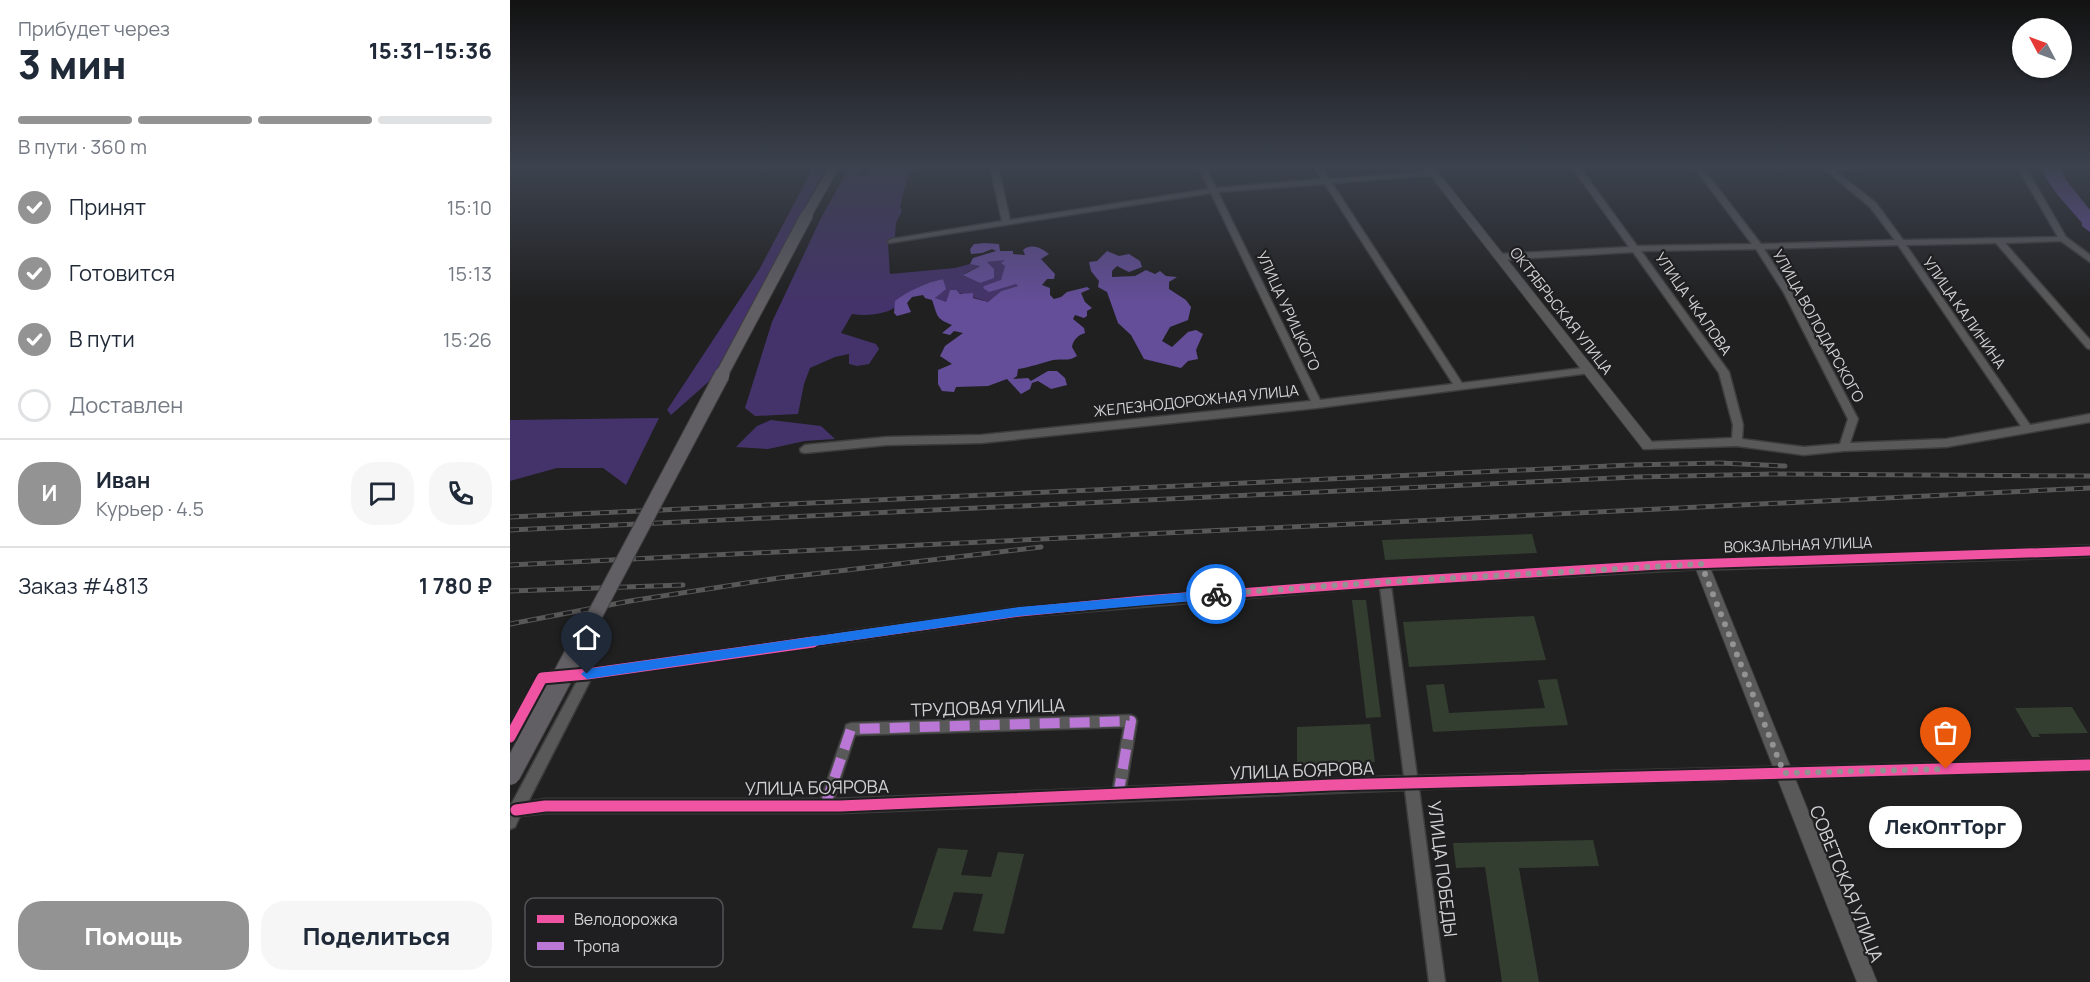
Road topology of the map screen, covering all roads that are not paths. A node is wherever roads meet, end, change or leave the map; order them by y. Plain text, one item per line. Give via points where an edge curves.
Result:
1 (809, 212) edge
2 (1004, 212) edge
3 (1073, 212) edge
4 (1226, 212) edge
5 (1348, 212) edge
6 (1464, 212) edge
7 (1609, 212) edge
8 (1732, 212) edge
9 (1878, 212) edge
10 (2047, 212) edge
11 (1006, 222) junction
12 (2063, 239) junction
13 (1998, 240) junction
14 (892, 241) dead end
15 (1899, 244) junction
16 (1759, 247) junction
17 (1637, 249) junction
18 (1500, 257) junction
19 (2090, 259) edge
20 (2090, 346) edge
21 (1590, 370) junction
22 (1459, 385) junction
23 (1317, 404) junction
24 (2090, 418) edge
25 (2027, 428) junction
26 (1737, 442) junction
27 (1648, 447) joint
28 (1844, 447) junction
29 (805, 449) dead end
30 (2090, 550) edge
31 (1701, 564) junction
32 (1385, 582) junction
33 (587, 674) junction
34 (510, 737) edge
35 (2090, 765) edge
36 (1784, 773) junction
37 (510, 775) edge
38 (1411, 783) junction
39 (1118, 796) junction
40 (825, 806) junction
41 (513, 816) edge
42 (1437, 982) edge
43 (1867, 982) edge

1 - 37 main road, bridge
2 - 11 street
3 - 11 street
4 - 23 street, УЛИЦА УРИЦКОГО
5 - 22 street
6 - 18 street, ОКТЯБРЬСКАЯ УЛИЦА
7 - 17 street, УЛИЦА ЧКАЛОВА
8 - 16 street, УЛИЦА ВОЛОДАРСКОГО
9 - 15 street, УЛИЦА КАЛИНИНА
10 - 12 street
11 - 14 street
12 - 13 street
12 - 19 street
13 - 15 street
13 - 20 street
15 - 16 street
15 - 25 street, УЛИЦА КАЛИНИНА
16 - 17 street
16 - 28 street, УЛИЦА ВОЛОДАРСКОГО via 1788,293 1853,419
17 - 18 street
17 - 26 street, УЛИЦА ЧКАЛОВА via 1724,372 1738,425
18 - 21 street, ОКТЯБРЬСКАЯ УЛИЦА
21 - 22 street, ЖЕЛЕЗНОДОРОЖНАЯ УЛИЦА
21 - 27 street, ОКТЯБРЬСКАЯ УЛИЦА
22 - 23 street, ЖЕЛЕЗНОДОРОЖНАЯ УЛИЦА
23 - 29 street, ЖЕЛЕЗНОДОРОЖНАЯ УЛИЦА via 981,439 887,441
24 - 25 street
25 - 28 street via 1946,443
26 - 27 street
26 - 28 street via 1804,451
30 - 31 street, ВОКЗАЛЬНАЯ УЛИЦА
31 - 32 street, ВОКЗАЛЬНАЯ УЛИЦА
31 - 36 street, СОВЕТСКАЯ УЛИЦА
32 - 33 street, ВОКЗАЛЬНАЯ УЛИЦА via 1020,612
32 - 38 street, УЛИЦА ПОБЕДЫ
33 - 34 street, ВОКЗАЛЬНАЯ УЛИЦА via 542,678
33 - 41 street
35 - 36 street, УЛИЦА БОЯРОВА
36 - 38 street, УЛИЦА БОЯРОВА
36 - 43 street, СОВЕТСКАЯ УЛИЦА
38 - 39 street, УЛИЦА БОЯРОВА
38 - 42 street, УЛИЦА ПОБЕДЫ
39 - 40 street, УЛИЦА БОЯРОВА
39 - 40 street, ТРУДОВАЯ УЛИЦА via 1131,721 851,729
40 - 41 street, УЛИЦА БОЯРОВА via 575,805 545,806

